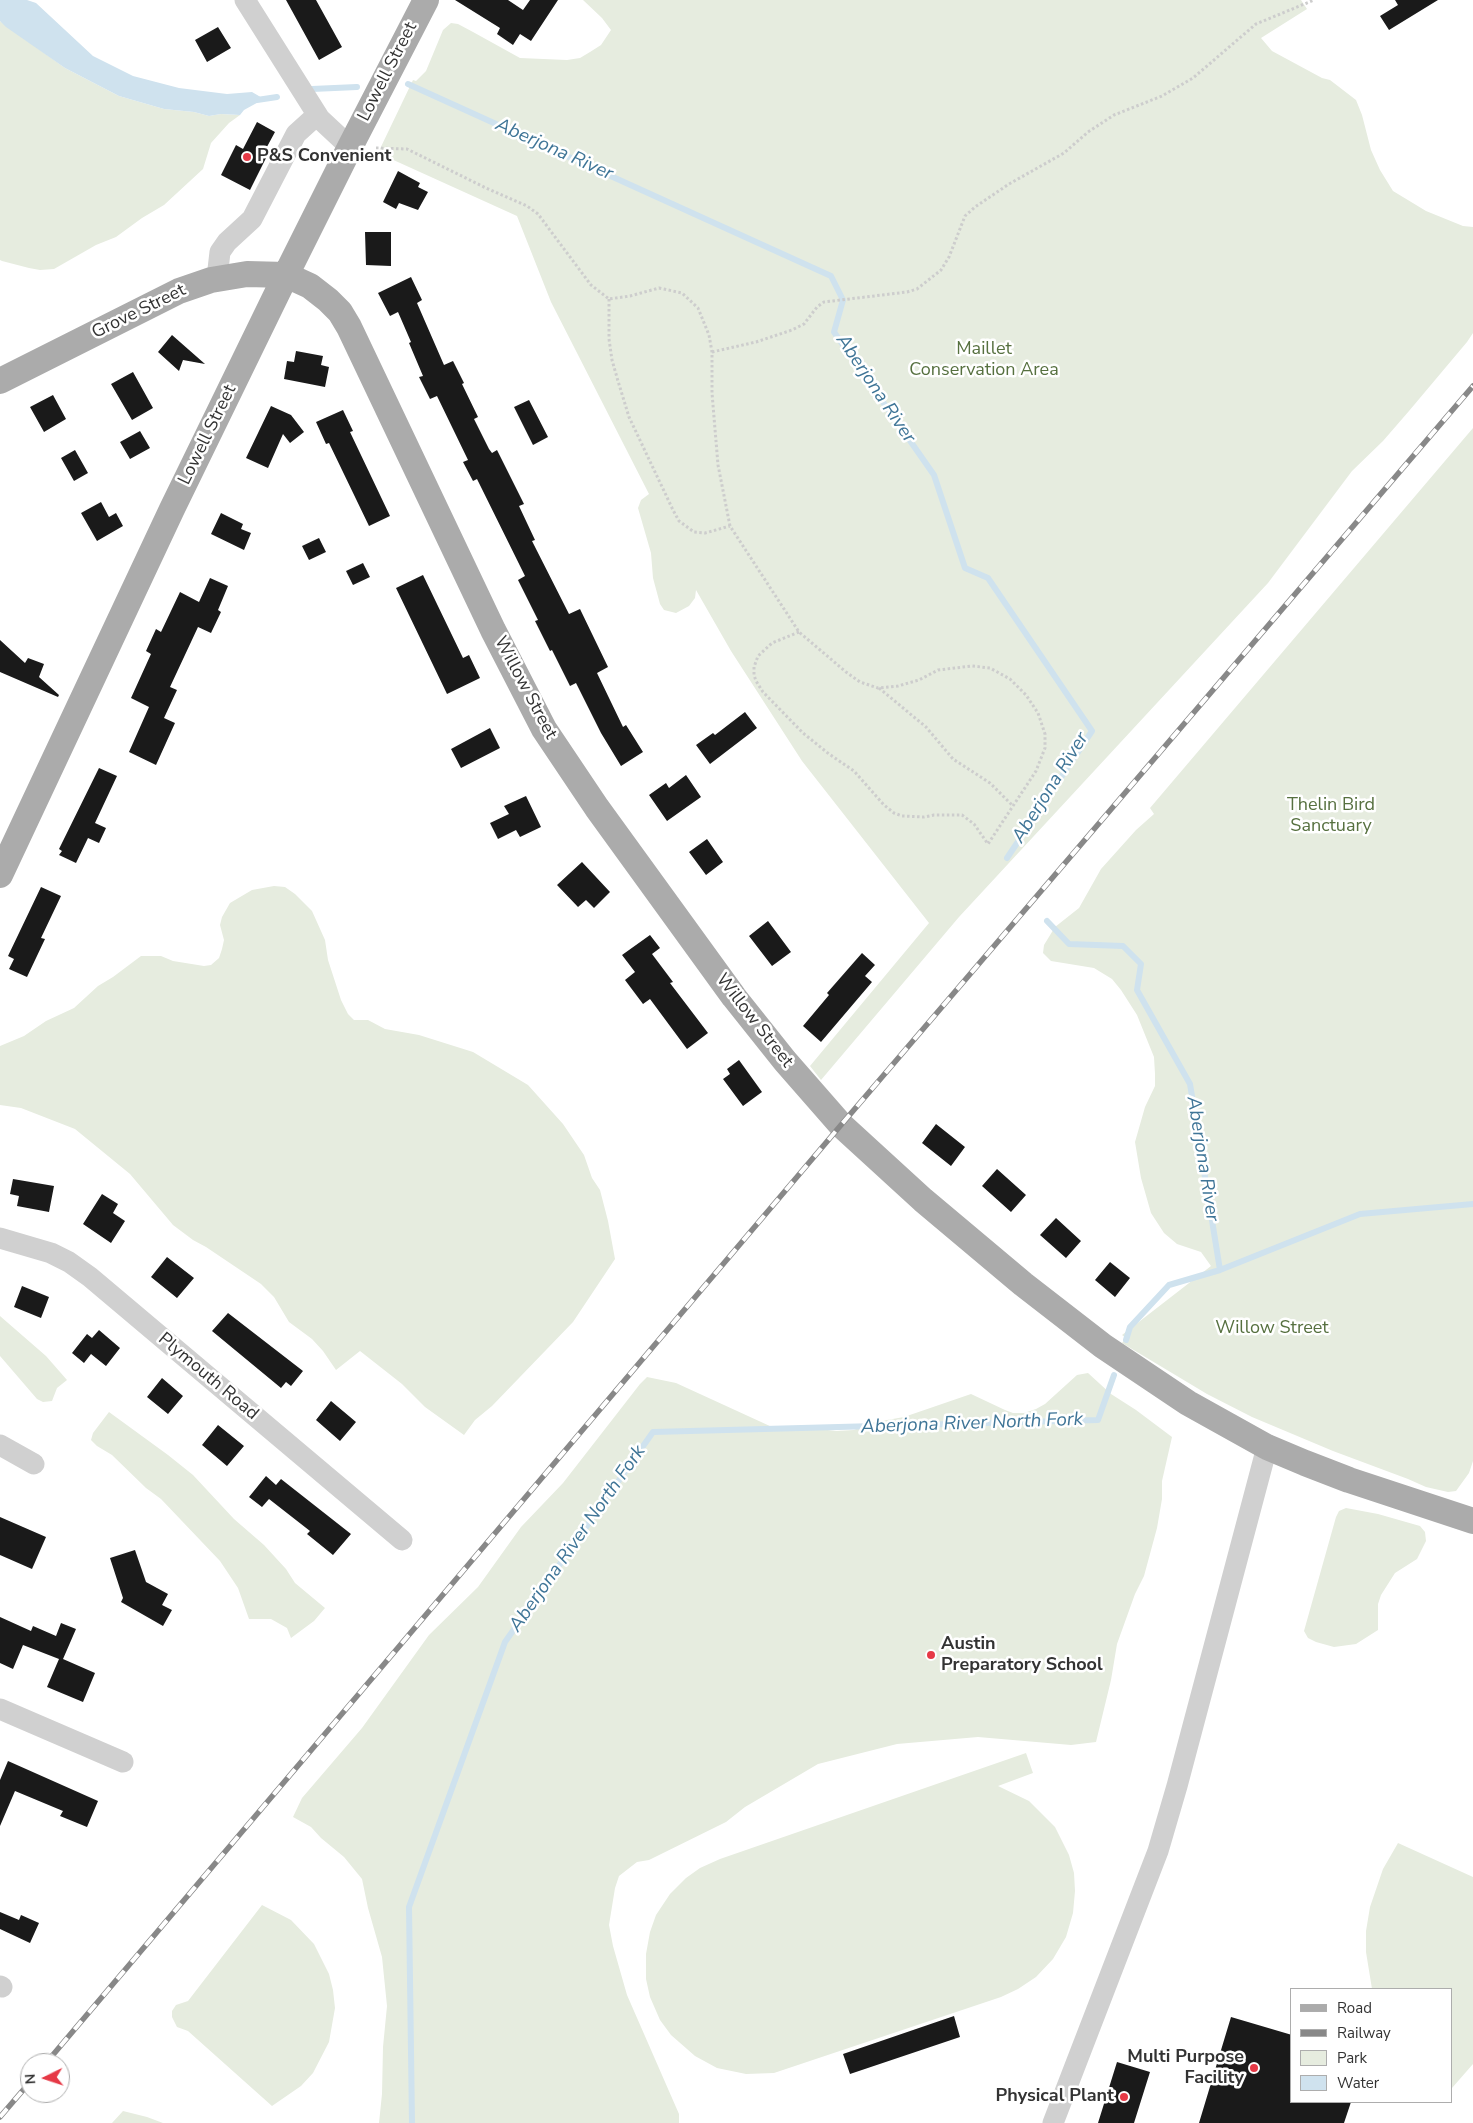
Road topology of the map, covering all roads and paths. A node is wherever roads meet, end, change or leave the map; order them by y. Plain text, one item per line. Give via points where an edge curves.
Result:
1 (245, 0) edge
2 (426, 0) edge
3 (1314, 0) edge
4 (317, 115) junction
5 (350, 147) junction
6 (286, 276) junction
7 (217, 278) junction
8 (609, 298) junction
9 (712, 352) junction
10 (0, 382) edge
11 (730, 526) junction
12 (799, 632) junction
13 (878, 688) junction
14 (1012, 806) junction
15 (0, 875) edge
16 (0, 1238) edge
17 (0, 1445) edge
18 (1267, 1447) junction
19 (34, 1464) dead end
20 (1473, 1521) edge
21 (402, 1540) dead end
22 (0, 1709) edge
23 (123, 1762) dead end
24 (1053, 2123) edge

1 - 4 street
2 - 5 main road, Lowell Street
3 - 9 path via 1256,24 1193,78 1162,96 1114,115 1064,153 975,207 965,216 941,270 917,288 824,302 804,324 792,330
4 - 5 street
4 - 7 street via 296,134 252,219 220,252
5 - 6 main road, Lowell Street
5 - 8 path via 407,149 528,206 538,214 591,285
6 - 7 main road, Grove Street via 247,274
6 - 15 main road, Lowell Street
6 - 18 main road, Willow Street via 310,286 328,300 349,326 493,630 555,745 734,997 809,1090 841,1125 910,1189 1065,1317 1188,1403
7 - 10 main road, Grove Street via 179,291
8 - 9 path via 659,288 682,293 698,308 705,321
8 - 11 path via 612,360 618,381 629,417 672,510 679,521 694,532 705,533
9 - 11 path via 718,465
11 - 12 path
12 - 13 path via 860,682
12 - 14 path via 772,643 764,650 755,661 756,681 803,733 854,771 884,805 902,816 962,815 974,824 988,844
13 - 14 path via 926,727 953,759 990,783
13 - 14 path via 919,680 938,670 972,666 990,668 1010,679 1026,694 1038,713 1045,734 1045,748 1036,771
16 - 21 street, Plymouth Road via 51,1253 90,1277
17 - 19 street
18 - 20 main road, Willow Street via 1349,1480
18 - 24 street via 1158,1851
22 - 23 street

